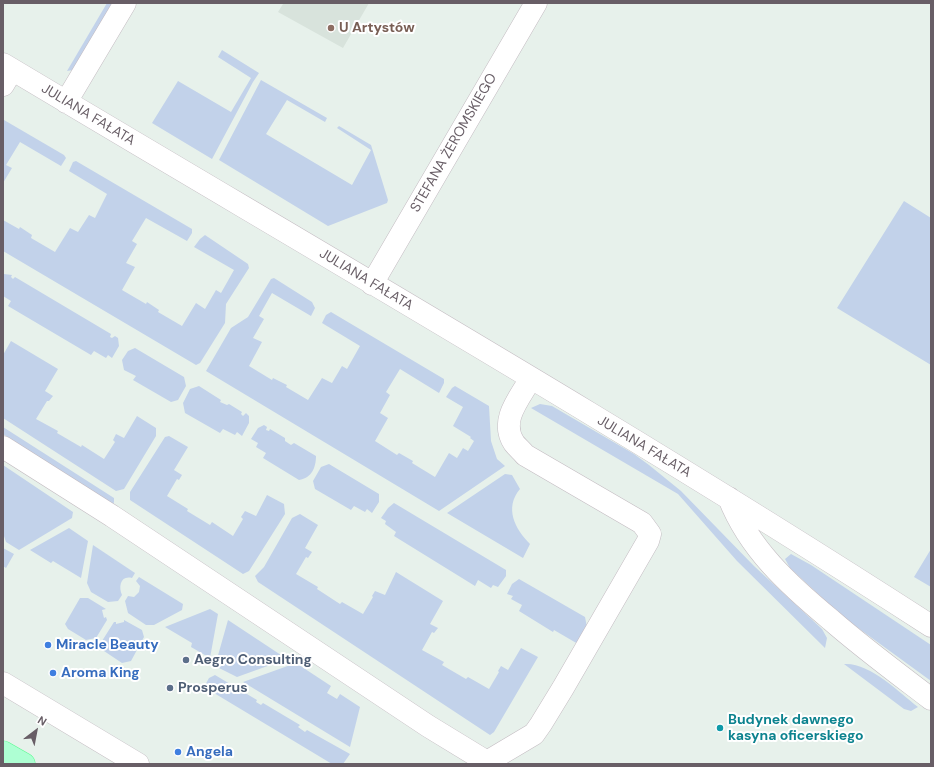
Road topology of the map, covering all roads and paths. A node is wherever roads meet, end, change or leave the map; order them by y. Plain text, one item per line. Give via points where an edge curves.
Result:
1 (125, 3) edge
2 (536, 3) edge
3 (6, 73) edge
4 (66, 102) junction
5 (372, 284) junction
6 (532, 378) junction
7 (3, 447) edge
8 (729, 498) junction
9 (931, 626) edge
10 (3, 683) edge
11 (931, 699) edge
12 (3, 752) edge
13 (24, 764) edge
14 (138, 764) edge

1 - 4 street
2 - 5 street, STEFANA ŻEROMSKIEGO
3 - 4 street, JULIANA FAŁATA
4 - 5 street, JULIANA FAŁATA
5 - 6 street, JULIANA FAŁATA
6 - 7 street via 510,414 508,422 514,443 525,455 642,523 650,534 553,706 534,734 486,762
6 - 8 street, JULIANA FAŁATA
8 - 9 street, JULIANA FAŁATA
8 - 11 street via 746,533 764,557 790,584 872,654
10 - 14 street
12 - 13 main road

